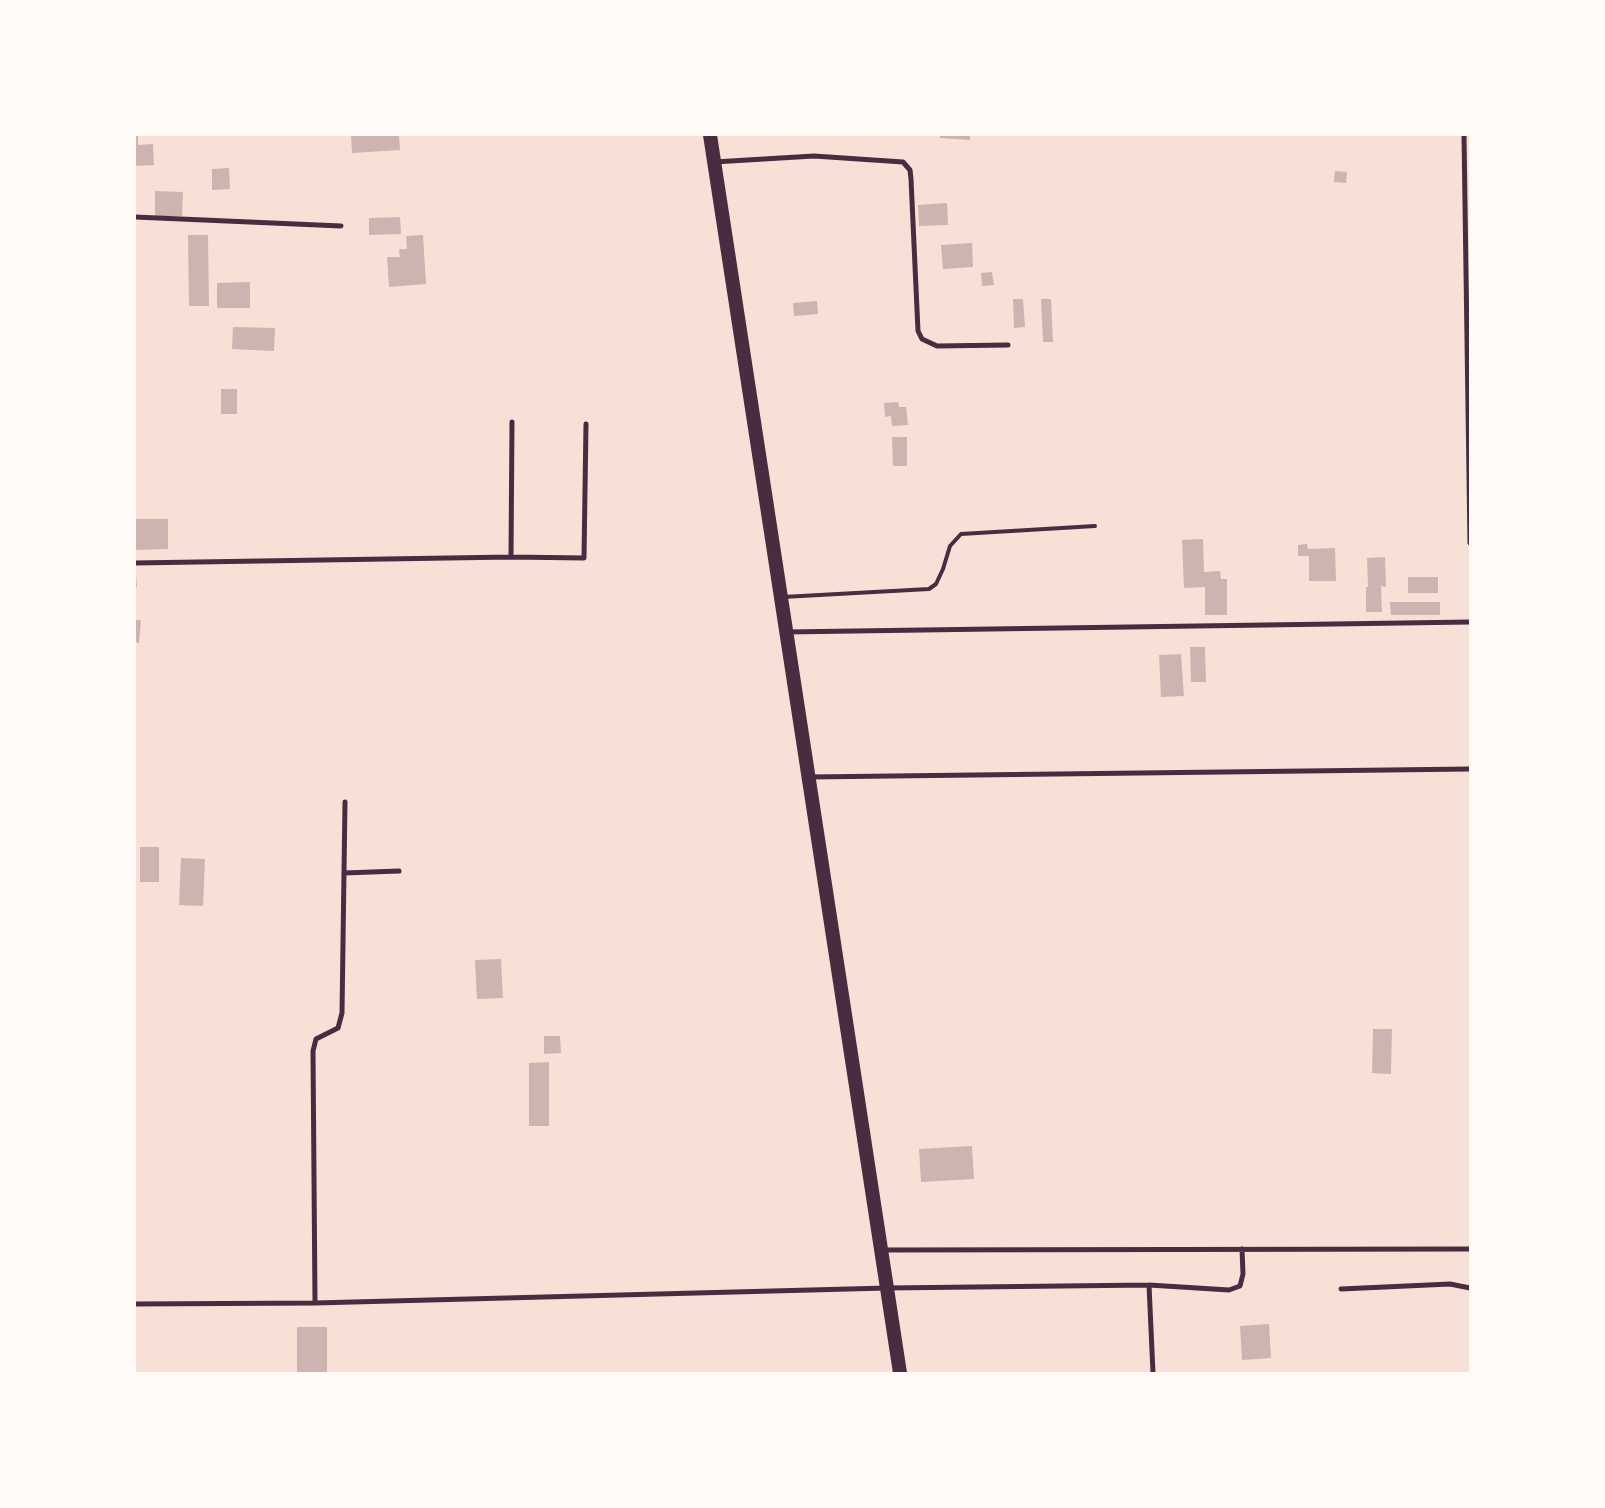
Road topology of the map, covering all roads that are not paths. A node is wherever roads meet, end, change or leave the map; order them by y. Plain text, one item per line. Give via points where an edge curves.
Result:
1 (710, 135) edge
2 (1464, 135) edge
3 (714, 162) junction
4 (135, 218) edge
5 (341, 226) dead end
6 (1008, 345) dead end
7 (512, 422) dead end
8 (586, 424) dead end
9 (1095, 526) dead end
10 (1470, 543) edge
11 (511, 557) junction
12 (135, 563) edge
13 (781, 597) junction
14 (1470, 622) edge
15 (786, 632) junction
16 (1470, 769) edge
17 (808, 777) junction
18 (345, 802) dead end
19 (399, 871) dead end
20 (344, 873) junction
21 (1470, 1248) edge
22 (1242, 1249) junction
23 (881, 1250) junction
24 (1149, 1285) junction
25 (887, 1288) junction
26 (1470, 1288) edge
27 (1341, 1289) dead end
28 (315, 1303) junction
29 (135, 1304) edge
30 (900, 1373) edge
31 (1153, 1373) edge

1 - 3 highway
2 - 10 street
3 - 6 street via 814,156 903,162 910,170 911,179 918,331 922,339 937,346
3 - 13 highway
4 - 5 street
7 - 11 street
8 - 11 street via 584,558
9 - 13 lane via 961,534 950,546 936,584 929,589
11 - 12 street
13 - 15 highway
14 - 15 street
15 - 17 highway
16 - 17 street
17 - 23 highway
18 - 20 street
19 - 20 street
20 - 28 street via 342,1013 338,1028 316,1039 313,1051
21 - 22 street
22 - 23 street
22 - 24 street via 1240,1286 1229,1290
23 - 25 highway
24 - 25 street
24 - 31 street
25 - 28 street
25 - 30 highway
26 - 27 street via 1450,1284
28 - 29 street

